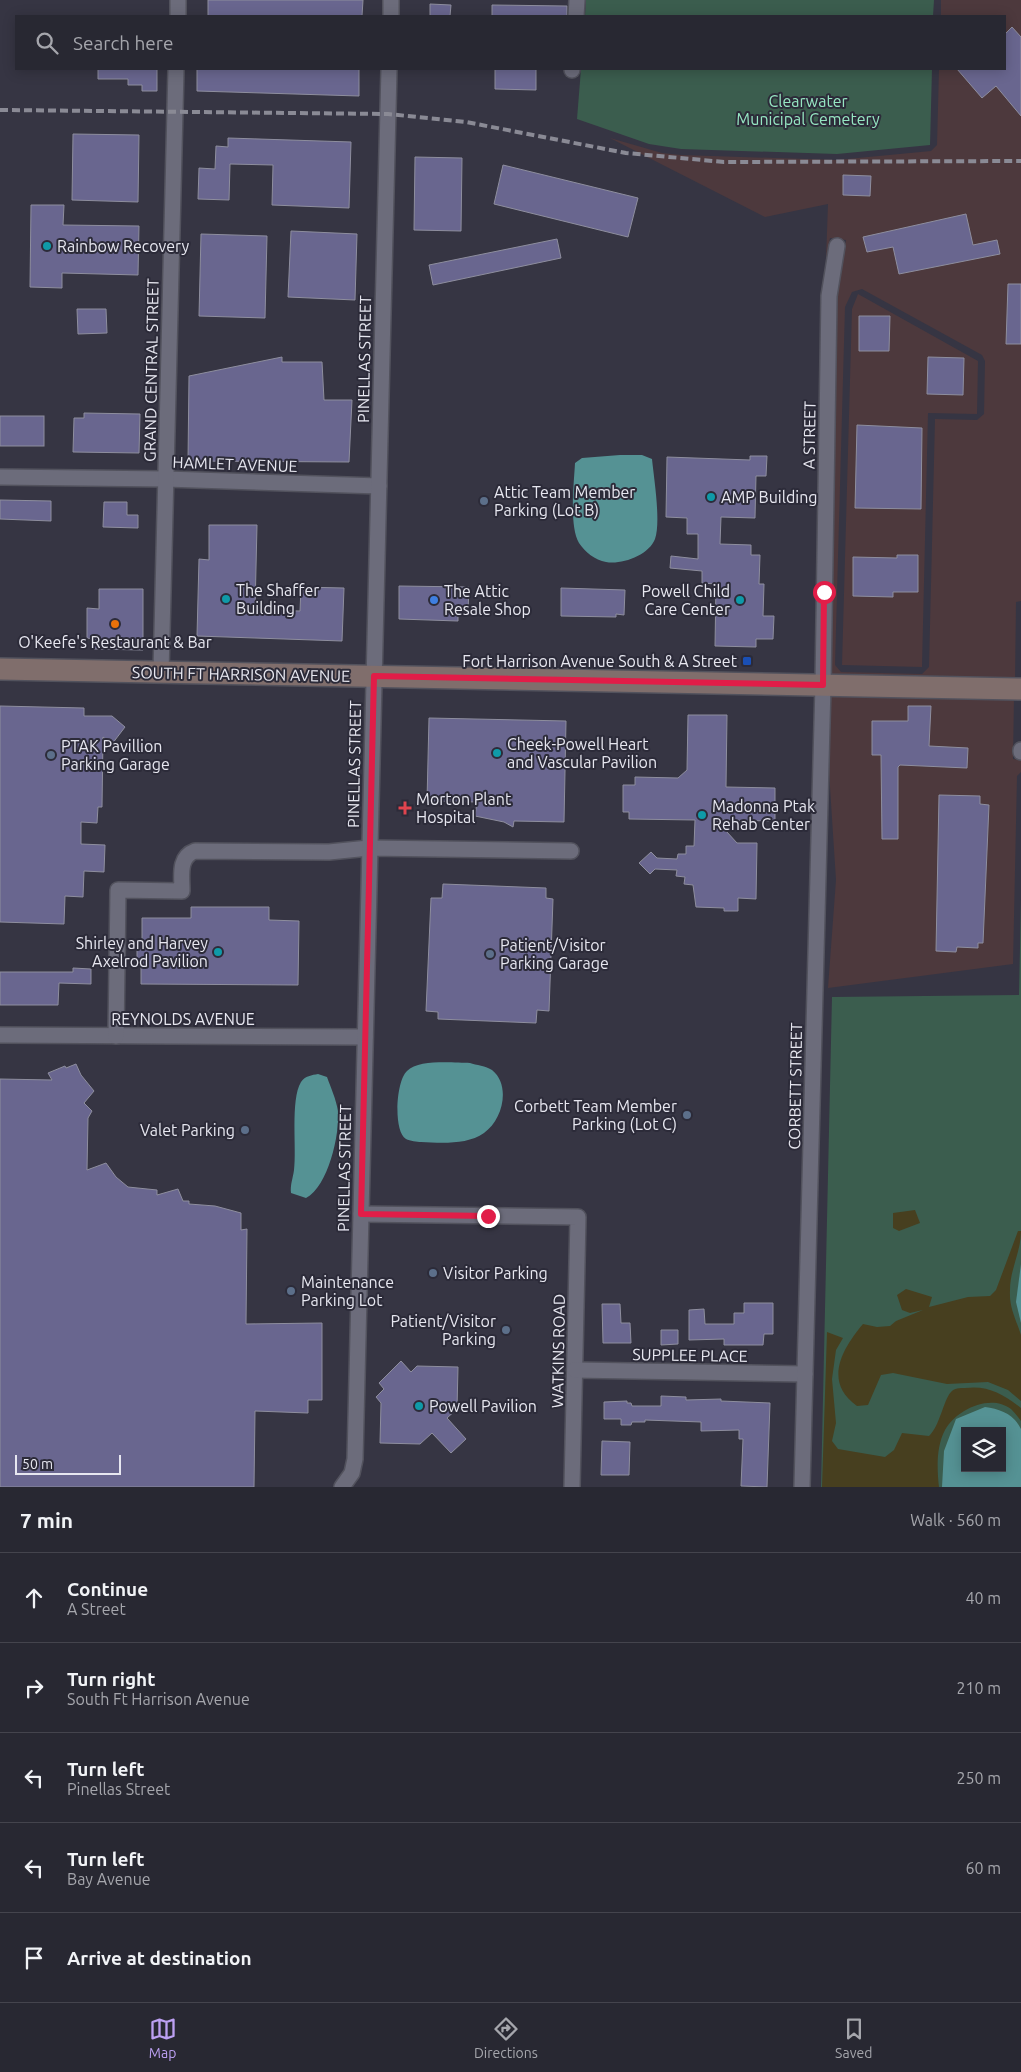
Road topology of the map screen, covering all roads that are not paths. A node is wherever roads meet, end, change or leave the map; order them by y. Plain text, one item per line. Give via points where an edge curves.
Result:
1 (178, 0) edge
2 (391, 0) edge
3 (577, 0) edge
4 (178, 15) edge
5 (391, 15) edge
6 (576, 15) edge
7 (176, 70) edge
8 (389, 70) edge
9 (837, 246) dead end
10 (0, 478) edge
11 (166, 479) junction
12 (379, 486) junction
13 (0, 669) edge
14 (161, 673) junction
15 (374, 676) junction
16 (823, 685) junction
17 (1021, 689) edge
18 (370, 848) junction
19 (571, 851) dead end
20 (0, 1036) edge
21 (116, 1036) junction
22 (365, 1037) junction
23 (361, 1214) junction
24 (575, 1370) junction
25 (805, 1374) junction
26 (342, 1487) edge
27 (572, 1487) edge
28 (802, 1487) edge

1 - 4 street
2 - 5 street
3 - 6 street
7 - 11 street, GRAND CENTRAL STREET
8 - 12 street, PINELLAS STREET
9 - 16 street, A STREET via 829,296
10 - 11 street, HAMLET AVENUE
11 - 12 street, HAMLET AVENUE
11 - 14 street, GRAND CENTRAL STREET
12 - 15 street, PINELLAS STREET
13 - 14 street, SOUTH FT HARRISON AVENUE
14 - 15 street, SOUTH FT HARRISON AVENUE
15 - 16 street, SOUTH FT HARRISON AVENUE
15 - 18 street, PINELLAS STREET
16 - 17 street, SOUTH FT HARRISON AVENUE
16 - 25 street, CORBETT STREET
18 - 19 street
18 - 21 street via 329,852 195,851 187,854 183,861 182,891 118,890
18 - 22 street, PINELLAS STREET
20 - 21 street, REYNOLDS AVENUE
21 - 22 street, REYNOLDS AVENUE
22 - 23 street, PINELLAS STREET
23 - 24 street, WATKINS ROAD via 578,1216
23 - 26 street, PINELLAS STREET via 355,1459 352,1472
24 - 25 street, SUPPLEE PLACE
24 - 27 street, WATKINS ROAD
25 - 28 street, CORBETT STREET

